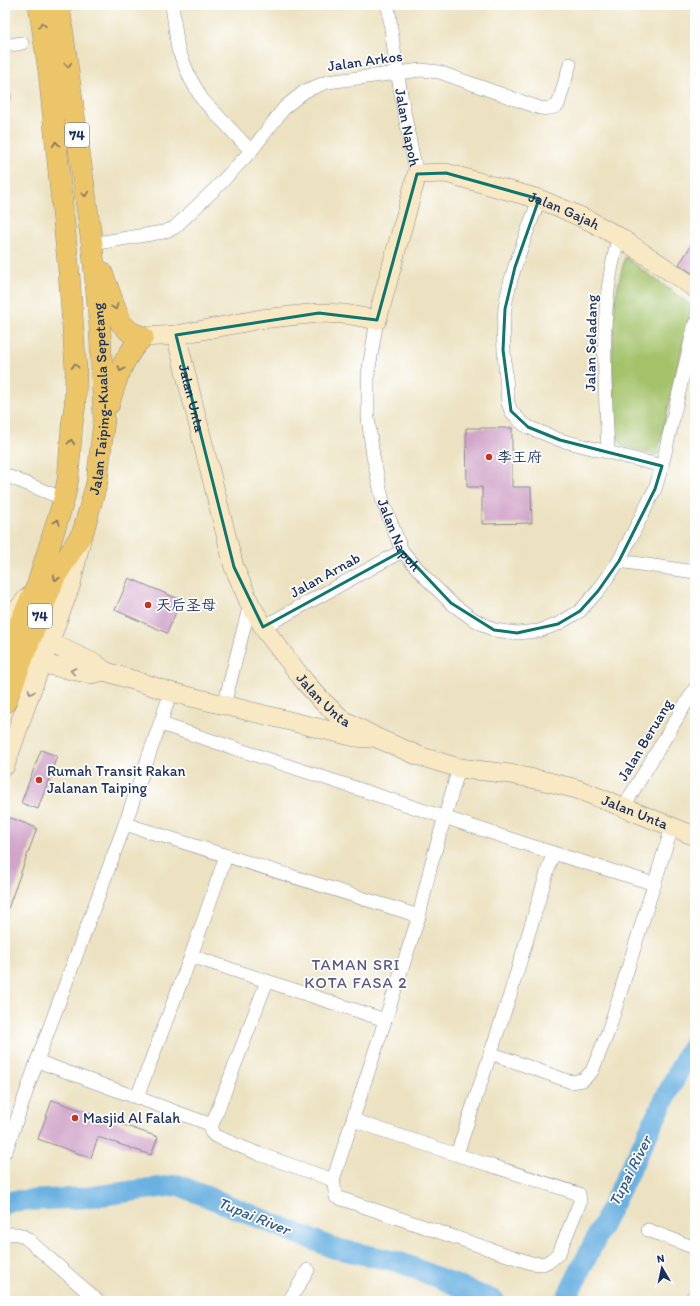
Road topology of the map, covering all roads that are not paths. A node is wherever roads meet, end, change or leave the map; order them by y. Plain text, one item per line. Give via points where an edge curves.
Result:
1 (39, 5) edge
2 (59, 5) edge
3 (172, 5) edge
4 (388, 5) edge
5 (22, 42) dead end
6 (5, 46) edge
7 (570, 64) dead end
8 (397, 72) junction
9 (695, 91) edge
10 (695, 94) edge
11 (251, 151) junction
12 (417, 174) junction
13 (539, 200) junction
14 (619, 237) junction
15 (92, 244) junction
16 (695, 288) edge
17 (377, 320) junction
18 (695, 323) edge
19 (176, 335) junction
20 (143, 337) junction
21 (104, 393) junction
22 (75, 405) junction
23 (104, 420) junction
24 (608, 451) junction
25 (662, 466) junction
26 (5, 475) edge
27 (64, 499) junction
28 (83, 532) junction
29 (402, 551) junction
30 (619, 562) junction
31 (695, 572) edge
32 (37, 586) junction
33 (250, 604) junction
34 (5, 625) edge
35 (264, 628) junction
36 (50, 643) junction
37 (5, 655) edge
38 (42, 664) junction
39 (104, 671) junction
40 (695, 688) edge
41 (171, 692) junction
42 (5, 703) edge
43 (224, 705) junction
44 (342, 719) junction
45 (161, 724) junction
46 (301, 724) junction
47 (377, 738) junction
48 (5, 766) edge
49 (460, 768) junction
50 (623, 808) junction
51 (446, 817) junction
52 (125, 824) junction
53 (672, 827) junction
54 (695, 836) edge
55 (553, 853) junction
56 (226, 856) junction
57 (655, 884) junction
58 (419, 916) junction
59 (191, 956) junction
60 (267, 981) junction
61 (385, 1020) junction
62 (490, 1053) junction
63 (37, 1061) junction
64 (137, 1097) junction
65 (352, 1120) junction
66 (212, 1125) junction
67 (6, 1151) edge
68 (457, 1154) junction
69 (333, 1180) junction
70 (648, 1230) dead end
71 (5, 1235) edge
72 (695, 1248) edge
73 (308, 1270) dead end
74 (695, 1294) edge
75 (98, 1301) edge
76 (289, 1301) edge
77 (692, 1301) edge

22 -> 1 main road, Jalan Taiping-Kuala Sepetang / 74 via 76,370 69,273 49,72
2 -> 15 main road, Jalan Taiping-Kuala Sepetang / 74
3 - 11 street via 178,49 202,99
4 - 8 street, Jalan Napoh
5 - 6 street
7 - 8 street, Jalan Arkos via 558,105 548,109 439,72
8 - 11 street, Jalan Arkos via 327,82 305,91 285,107
8 - 12 street, Jalan Napoh
9 - 10 street
11 - 15 street, Jalan Arkos via 174,228
12 - 13 street, Jalan Gajah via 446,173
12 - 17 street, Jalan Napoh
13 - 14 street, Jalan Gajah via 590,221
13 - 24 street via 515,267 505,309 503,350 508,403 516,418 528,427 560,440
14 - 16 street, Jalan Gajah
14 - 24 street, Jalan Seladang via 606,297 604,375
15 -> 20 main road via 121,323 130,332
15 - 21 main road, Jalan Taiping-Kuala Sepetang / 74
17 - 19 street via 345,314 320,313 261,319
17 - 29 street, Jalan Napoh via 368,374 368,418 383,502
18 - 25 street, Jalan Napoh
19 - 20 street
19 - 33 street, Jalan Unta via 234,567
20 -> 23 main road via 127,356 113,389
21 - 22 main road via 95,385 91,386 84,390
21 - 23 main road, Jalan Taiping-Kuala Sepetang / 74
27 -> 22 main road, Jalan Taiping-Kuala Sepetang / 74
23 - 28 main road, Jalan Taiping-Kuala Sepetang / 74 via 97,482
24 - 25 street
25 - 30 street, Jalan Napoh via 655,489
26 - 27 street
32 -> 27 main road, Jalan Taiping-Kuala Sepetang / 74
28 - 36 street via 71,584
28 -> 42 main road, Jalan Taiping-Kuala Sepetang / 74 via 55,578
29 - 30 street, Jalan Napoh via 451,603 473,619 494,630 517,633 539,631 558,624 580,611
29 - 35 street, Jalan Arnab
30 - 31 street
32 - 34 street
32 - 37 main road, Jalan Taiping-Kuala Sepetang / 74
33 - 35 street, Jalan Unta
33 - 43 street
35 - 44 street, Jalan Unta via 305,682
36 - 38 street
36 - 39 street via 96,664
39 -> 38 street via 91,674
38 -> 48 street
39 - 41 street
40 - 50 street, Jalan Beruang
41 - 43 street
41 - 45 street
43 - 46 street
44 - 46 street
44 - 47 street, Jalan Unta
45 - 51 street
45 - 52 street
46 - 47 street via 355,737
47 - 49 street, Jalan Unta via 419,756
49 - 50 street, Jalan Unta via 545,781 577,789
49 - 51 street
50 - 53 street, Jalan Unta
51 - 55 street
51 - 58 street
52 - 56 street
52 - 63 street
53 - 54 street, Jalan Unta
53 - 57 street
55 - 57 street
55 - 62 street
56 - 58 street
56 - 59 street
57 - 62 street via 608,1032 592,1071 583,1080 571,1082
58 - 61 street
59 - 60 street
59 - 64 street
60 - 61 street
60 - 66 street
61 - 65 street
62 - 68 street
63 - 64 street
63 - 67 street
64 - 66 street
65 - 68 street
65 - 69 street
66 - 69 street via 211,1132 215,1136
68 - 69 street via 578,1194 580,1202 559,1254 543,1264 531,1263 336,1197
70 - 72 street
71 - 75 street via 20,1234 26,1238
73 - 76 street
74 - 77 street

